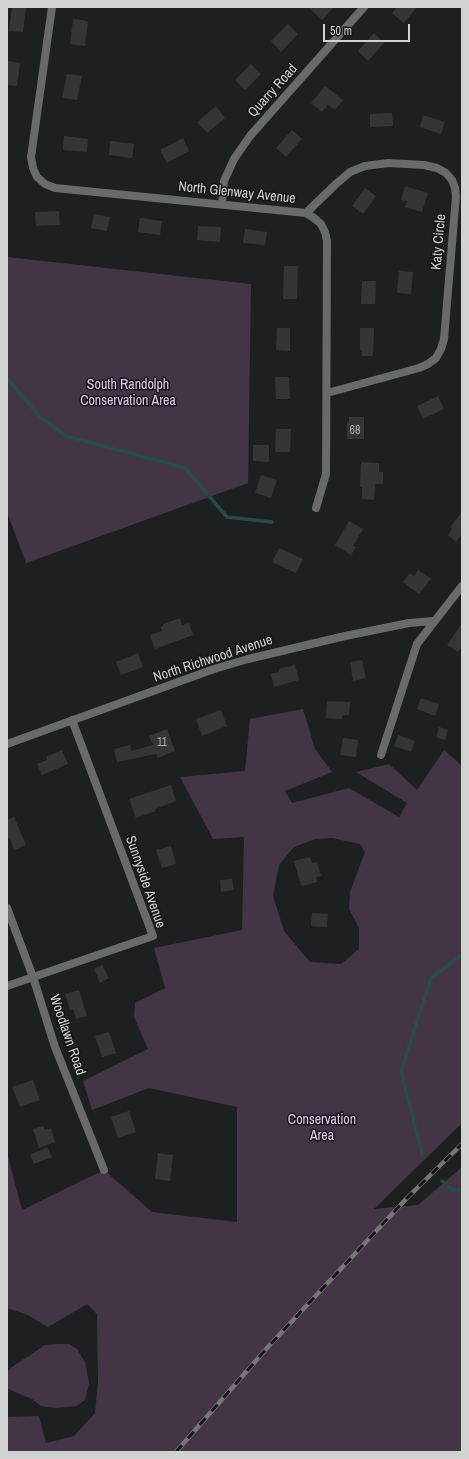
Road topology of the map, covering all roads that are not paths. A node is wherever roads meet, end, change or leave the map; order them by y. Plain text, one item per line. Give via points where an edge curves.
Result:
1 (52, 7) edge
2 (364, 7) edge
3 (222, 204) junction
4 (306, 213) junction
5 (327, 393) junction
6 (316, 508) dead end
7 (462, 586) edge
8 (434, 621) junction
9 (72, 720) junction
10 (7, 744) edge
11 (381, 754) dead end
12 (7, 908) edge
13 (33, 977) junction
14 (7, 986) edge
15 (104, 1170) dead end

1 - 3 street, North Glenway Avenue via 31,157 37,177 55,188
2 - 3 street, Quarry Road via 250,136 234,159 224,181
3 - 4 street, North Glenway Avenue
4 - 5 street, North Glenway Avenue via 321,224 327,241
4 - 5 street, Katy Circle via 350,172 365,166 388,163 437,168 446,173 455,188 444,340 436,358 419,368
5 - 6 street, North Glenway Avenue via 326,474
7 - 8 street
8 - 9 street, North Richwood Avenue via 409,623 345,636 248,659
8 - 11 street via 417,644
9 - 10 street, North Richwood Avenue
9 - 13 street, Sunnyside Avenue via 153,936
12 - 13 street, Woodlawn Road
13 - 14 street
13 - 15 street, Woodlawn Road via 55,1047

